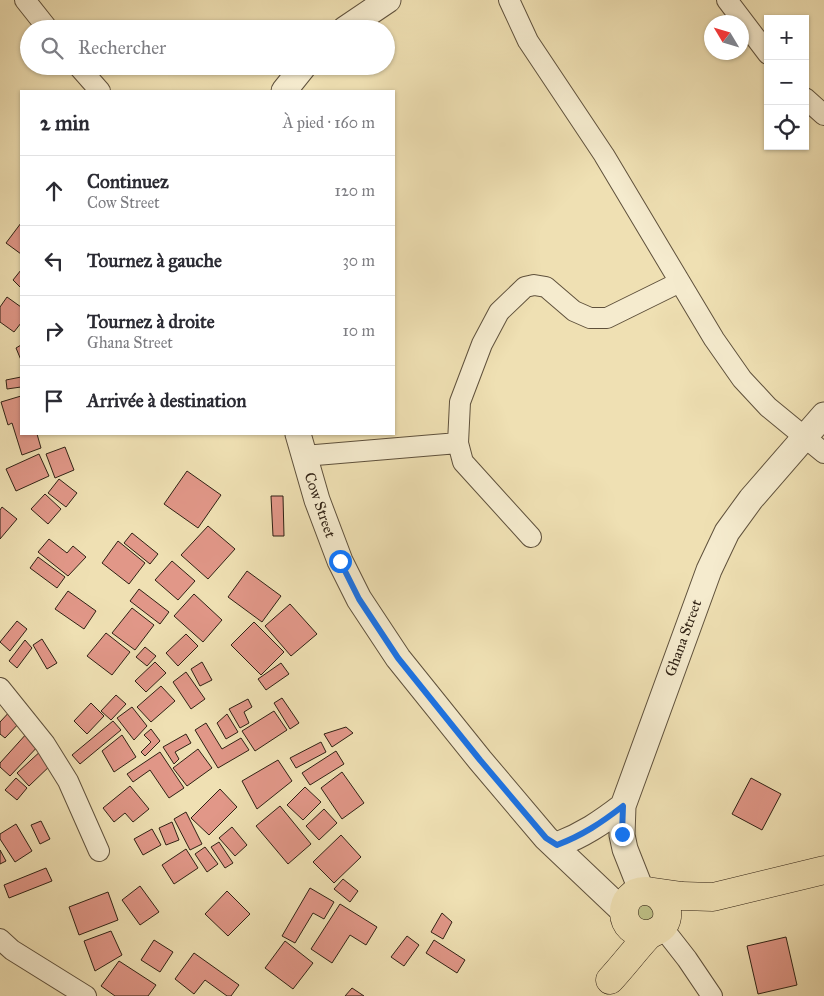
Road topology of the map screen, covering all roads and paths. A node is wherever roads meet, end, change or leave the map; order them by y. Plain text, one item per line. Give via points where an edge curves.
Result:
1 (25, 0) edge
2 (388, 0) edge
3 (509, 0) edge
4 (727, 0) edge
5 (41, 20) edge
6 (358, 20) edge
7 (764, 49) edge
8 (86, 75) edge
9 (297, 75) edge
10 (99, 90) edge
11 (285, 90) edge
12 (809, 102) edge
13 (824, 115) edge
14 (680, 282) junction
15 (824, 414) edge
16 (804, 438) junction
17 (458, 443) junction
18 (301, 445) edge
19 (824, 453) edge
20 (531, 537) dead end
21 (0, 688) edge
22 (623, 806) junction
23 (552, 841) junction
24 (99, 852) dead end
25 (824, 870) edge
26 (713, 897) junction
27 (634, 901) junction
28 (658, 929) junction
29 (0, 939) edge
30 (609, 988) edge
31 (86, 996) edge
32 (712, 996) edge

1 - 5 street
2 - 6 street
3 - 14 street via 528,41 604,155
4 - 7 street
8 - 10 street
9 - 11 street
12 - 13 street
14 - 16 street via 742,379
14 - 17 street via 606,318 590,318 574,311 546,287 525,287 499,312 482,344 460,402
15 - 16 street, Ghana Street
16 - 19 street
16 - 22 street, Ghana Street via 727,532 709,570
17 - 18 street
17 - 20 street via 463,462
18 - 23 street, Cow Street via 317,500 359,599 398,658 480,760
21 - 24 street via 59,766
22 - 23 street via 590,830
22 - 27 street, Ghana Street via 622,834
23 - 27 street, Cow Street
25 - 26 highway
26 - 27 highway via 682,896
26 - 28 highway
27 - 28 highway via 626,922 635,933
27 - 28 highway via 654,893 665,903 667,918
27 - 30 highway
28 - 30 highway
28 - 32 street via 687,958
29 - 31 street via 12,950

